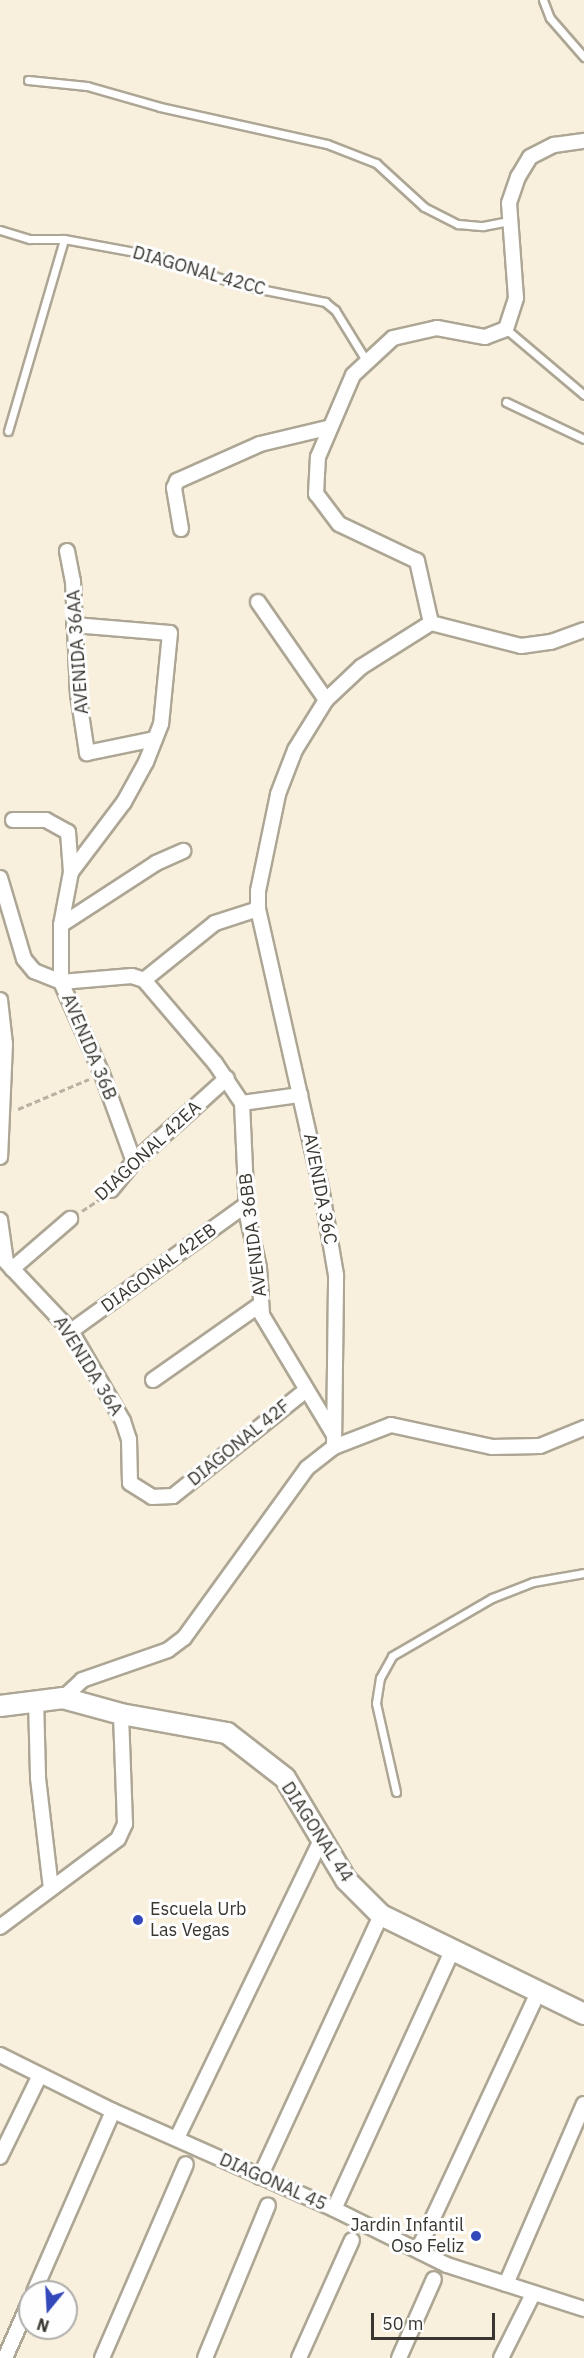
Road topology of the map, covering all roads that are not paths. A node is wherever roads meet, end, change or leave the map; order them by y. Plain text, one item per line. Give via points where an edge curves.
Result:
1 (543, 0) edge
2 (584, 57) edge
3 (28, 80) dead end
4 (584, 141) edge
5 (508, 221) junction
6 (0, 230) edge
7 (64, 239) junction
8 (506, 329) junction
9 (368, 362) junction
10 (584, 395) edge
11 (506, 402) dead end
12 (327, 428) junction
13 (8, 431) dead end
14 (584, 439) edge
15 (181, 529) dead end
16 (67, 551) dead end
17 (258, 602) dead end
18 (430, 623) junction
19 (74, 625) junction
20 (584, 630) edge
21 (326, 700) junction
22 (155, 739) junction
23 (13, 820) dead end
24 (183, 851) dead end
25 (71, 872) junction
26 (0, 878) edge
27 (258, 909) junction
28 (61, 925) junction
29 (144, 980) junction
30 (61, 982) junction
31 (0, 1000) edge
32 (227, 1078) junction
33 (300, 1095) junction
34 (242, 1103) junction
35 (0, 1157) edge
36 (134, 1162) junction
37 (111, 1190) road end
38 (246, 1205) junction
39 (70, 1219) road end
40 (0, 1220) edge
41 (12, 1269) junction
42 (261, 1304) junction
43 (71, 1331) junction
44 (153, 1380) dead end
45 (305, 1391) junction
46 (584, 1428) edge
47 (333, 1440) junction
48 (173, 1496) joint
49 (584, 1573) edge
50 (63, 1698) junction
51 (36, 1699) junction
52 (0, 1706) edge
53 (121, 1714) junction
54 (396, 1792) dead end
55 (321, 1840) junction
56 (51, 1888) junction
57 (381, 1915) junction
58 (0, 1927) edge
59 (453, 1949) junction
60 (539, 1991) junction
61 (584, 2014) edge
62 (0, 2055) edge
63 (39, 2077) junction
64 (584, 2104) edge
65 (113, 2111) junction
66 (177, 2138) junction
67 (0, 2157) edge
68 (186, 2164) dead end
69 (260, 2176) junction
70 (268, 2205) dead end
71 (334, 2209) junction
72 (352, 2240) dead end
73 (418, 2250) junction
74 (434, 2279) dead end
75 (39, 2280) edge
76 (506, 2284) junction
77 (532, 2294) junction
78 (584, 2309) edge
79 (18, 2328) edge
80 (5, 2358) edge
81 (102, 2358) edge
82 (206, 2358) edge
83 (298, 2358) edge
84 (399, 2358) edge
85 (501, 2358) edge

1 - 2 lane via 550,18
3 - 5 lane via 87,86 160,107 327,144 376,163 424,207 458,224 483,226
4 - 5 street via 554,145 530,157 518,177
5 - 8 street via 516,298
6 - 7 lane, DIAGONAL 42CC via 30,239
7 - 9 lane, DIAGONAL 42CC via 157,256 240,285 325,302 335,310
7 - 13 lane
8 - 9 street via 485,337 437,328 393,338
8 - 10 lane
9 - 12 street via 353,375
11 - 14 lane
12 - 15 street via 260,444 177,481 174,488
12 - 18 street via 318,457 316,494 339,524 417,561
16 - 19 street, AVENIDA 36AA via 73,581
17 - 21 street
18 - 20 street via 521,646 552,642
18 - 21 street, AVENIDA 36C via 361,667
19 - 22 street, AVENIDA 36AA via 87,753
19 - 22 street, AVENIDA 36B via 170,633 161,724
21 - 27 street, AVENIDA 36C via 295,750 278,794
22 - 25 street, AVENIDA 36B via 124,802
23 - 25 street via 46,820 68,832
24 - 28 street via 156,862
25 - 28 street, AVENIDA 36B
26 - 30 street via 24,959 34,971
27 - 29 street via 215,923
27 - 33 street, AVENIDA 36C
28 - 30 street, AVENIDA 36B
29 - 30 street via 132,976
29 - 32 street, AVENIDA 36BB
30 - 36 street, AVENIDA 36B via 102,1074
31 - 35 street via 5,1044
32 - 34 street, AVENIDA 36BB
32 - 36 street, DIAGONAL 42EA
33 - 34 street
33 - 47 street, AVENIDA 36C via 336,1275
34 - 38 street, AVENIDA 36BB
36 - 37 street, DIAGONAL 42EA
38 - 42 street, AVENIDA 36BB via 259,1268
38 - 43 street, DIAGONAL 42EB
39 - 41 street
40 - 41 street via 6,1262
41 - 43 street, AVENIDA 36A
42 - 44 street
42 - 45 street, AVENIDA 36BB via 262,1315
43 - 48 street, AVENIDA 36A via 123,1421 129,1438 130,1483 152,1497
45 - 47 street, AVENIDA 36BB
45 - 48 street, DIAGONAL 42F
46 - 47 street via 540,1446 492,1447 391,1425
47 - 50 street via 307,1468 184,1638 168,1650 82,1680
49 - 54 lane via 533,1582 492,1598 392,1656 380,1678 376,1703
50 - 51 main road, DIAGONAL 44
50 - 53 main road, DIAGONAL 44
51 - 52 main road, DIAGONAL 44
51 - 56 street via 38,1778
53 - 55 main road, DIAGONAL 44 via 228,1733 285,1779
53 - 56 street via 125,1824 118,1839
55 - 57 main road, DIAGONAL 44 via 346,1880
55 - 66 street
56 - 58 street
57 - 59 main road, DIAGONAL 44
57 - 69 street
59 - 60 main road, DIAGONAL 44
59 - 71 street
60 - 61 main road, DIAGONAL 44
60 - 73 street
62 - 63 street, DIAGONAL 45
63 - 65 street, DIAGONAL 45
63 - 67 street
64 - 76 street
65 - 66 street, DIAGONAL 45
65 - 75 street
66 - 69 street, DIAGONAL 45
68 - 81 street
69 - 71 street, DIAGONAL 45
70 - 82 street
71 - 73 street, DIAGONAL 45
72 - 83 street
73 - 76 street, DIAGONAL 45 via 447,2265
74 - 84 street
76 - 77 street, DIAGONAL 45
77 - 78 street, DIAGONAL 45
77 - 85 street
79 - 80 street

